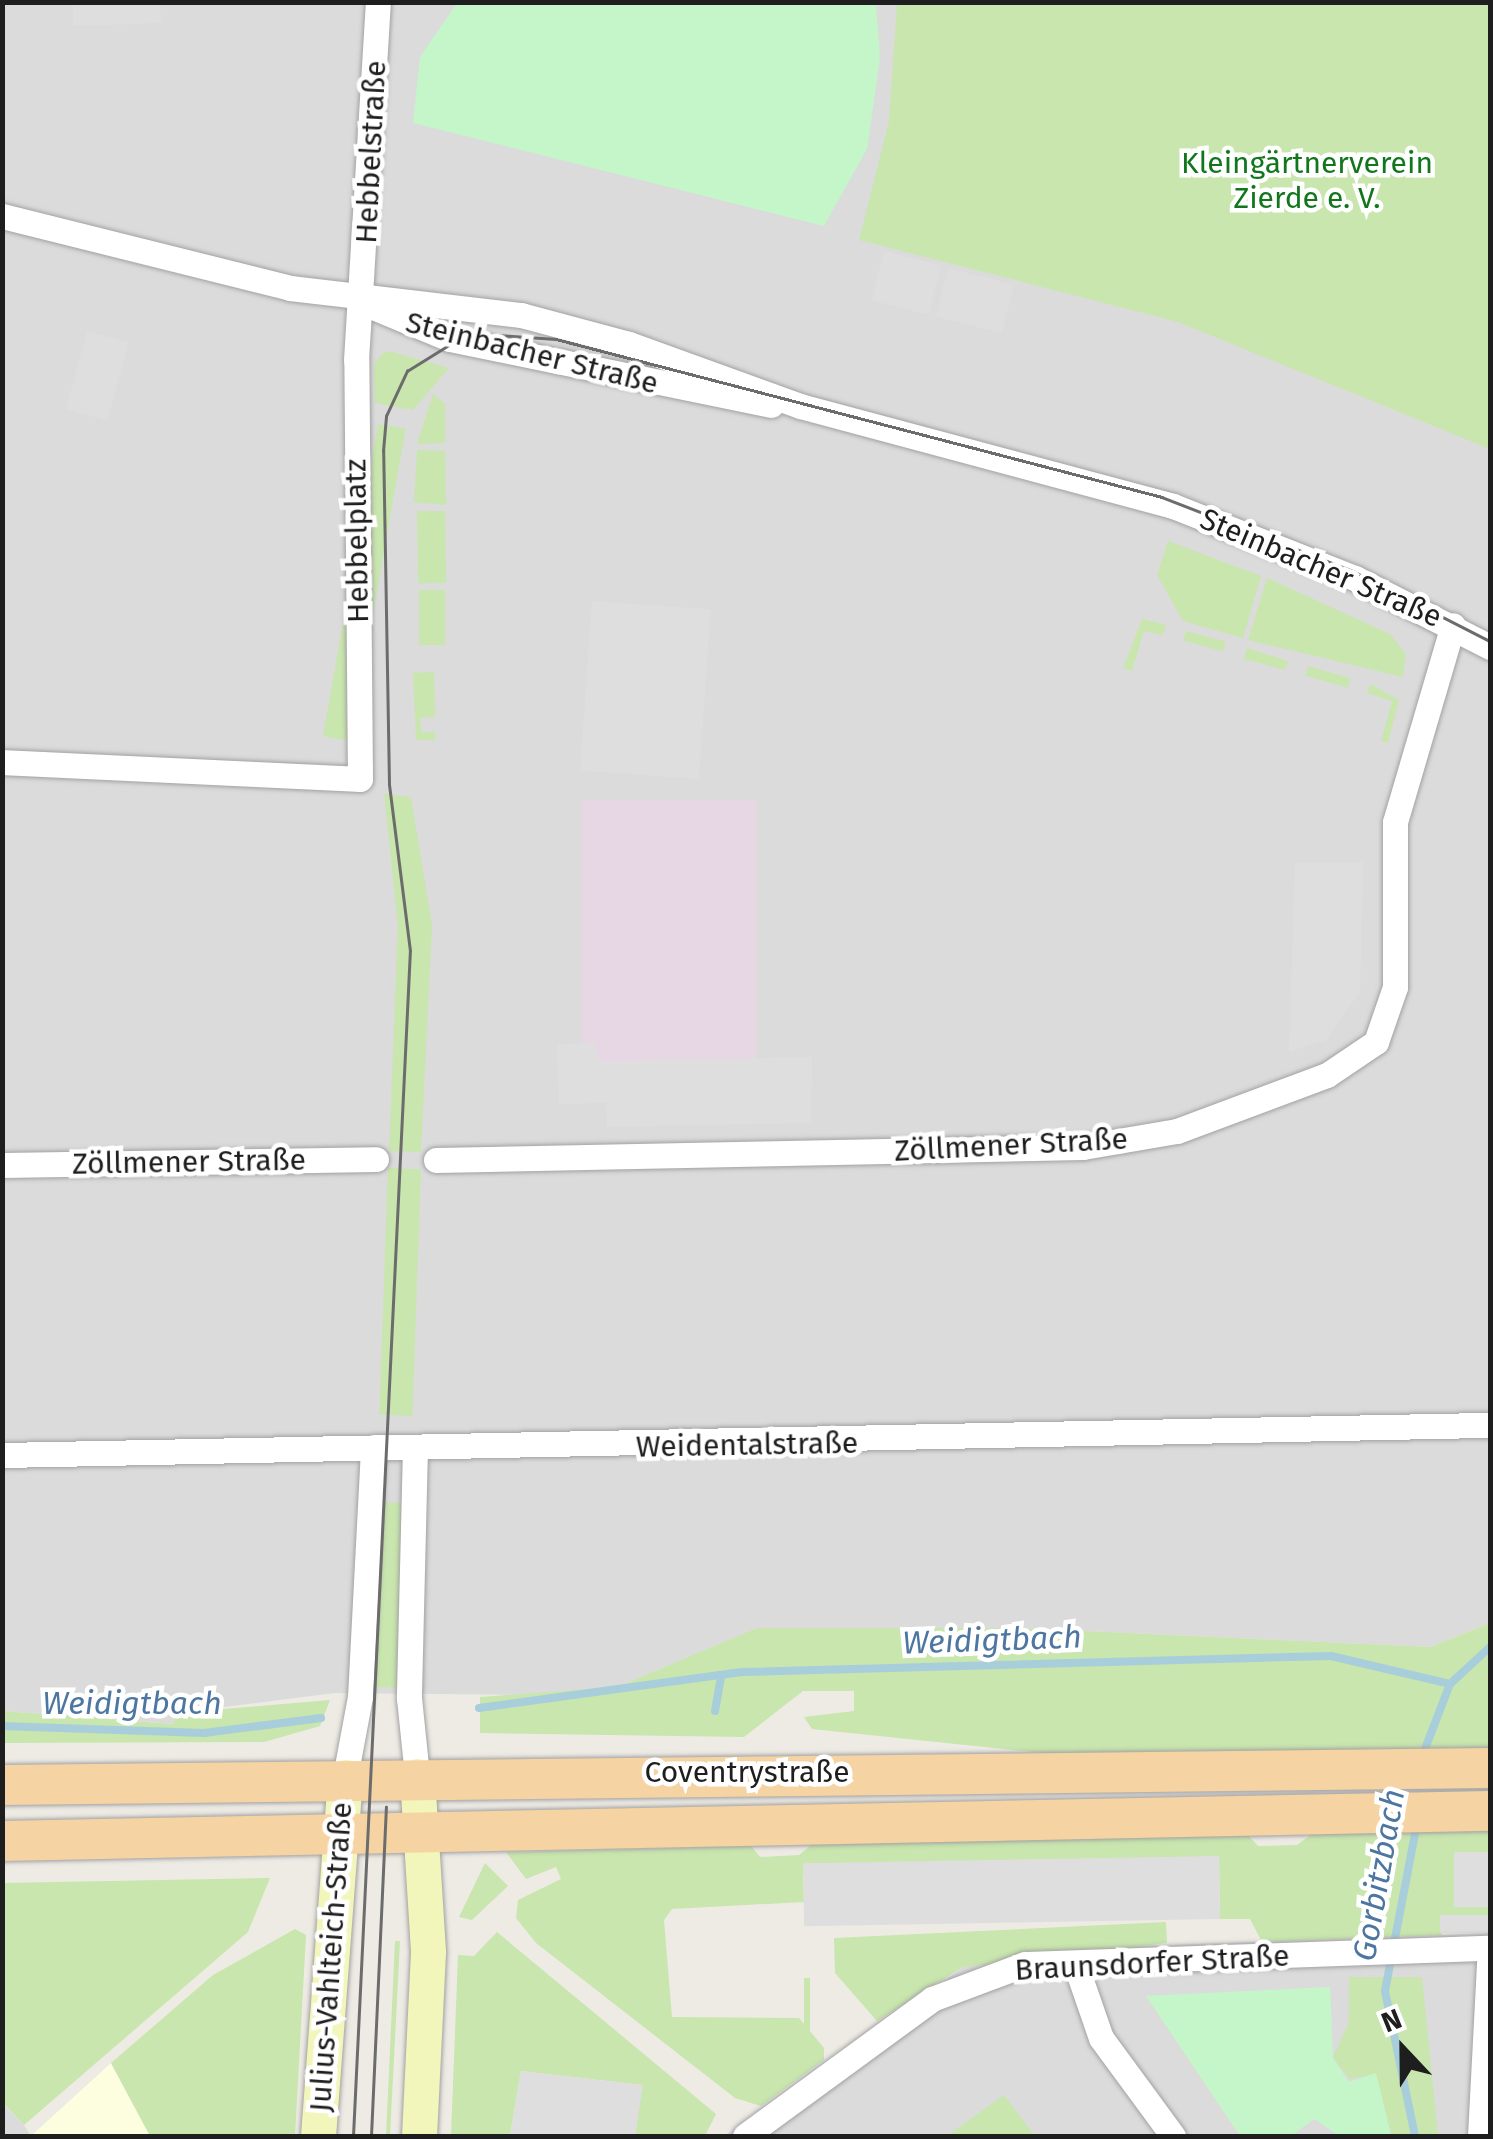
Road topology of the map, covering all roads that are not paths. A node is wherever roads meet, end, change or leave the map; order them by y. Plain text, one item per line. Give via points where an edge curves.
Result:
1 (378, 2) edge
2 (2, 216) edge
3 (361, 302) junction
4 (800, 406) junction
5 (1453, 625) junction
6 (1490, 646) edge
7 (2, 762) edge
8 (376, 1159) dead end
9 (436, 1160) dead end
10 (2, 1165) edge
11 (1490, 1425) edge
12 (373, 1447) junction
13 (415, 1447) junction
14 (2, 1455) edge
15 (1472, 1769) edge
16 (345, 1776) junction
17 (417, 1776) junction
18 (2, 1785) edge
19 (1490, 1811) edge
20 (421, 1834) junction
21 (337, 1836) junction
22 (2, 1842) edge
23 (1490, 1948) edge
24 (1075, 1962) junction
25 (318, 2136) edge
26 (420, 2136) edge
27 (745, 2136) edge
28 (1172, 2136) edge
29 (1480, 2136) edge

1 - 3 street, Hebbelstraße
2 - 3 street
3 - 4 street, Steinbacher Straße via 450,339 711,396
3 - 4 street, Steinbacher Straße via 520,315
3 - 7 street, Hebbelplatz via 360,780
4 - 5 street, Steinbacher Straße via 1174,506
5 - 6 street, Steinbacher Straße
5 - 9 street, Zöllmener Straße via 1395,822 1395,987 1376,1042 1327,1075 1177,1131 1083,1147
8 - 10 street, Zöllmener Straße
11 - 13 street, Weidentalstraße
12 - 13 street, Weidentalstraße
12 - 14 street, Weidentalstraße
12 - 16 street via 360,1697
13 - 17 street via 409,1698
15 - 17 main road, Coventrystraße
16 - 17 main road, Coventrystraße
16 - 18 main road, Coventrystraße
16 - 21 main road, Julius-Vahlteich-Straße
17 - 20 main road
19 - 20 main road, Coventrystraße
20 - 21 main road, Coventrystraße
20 - 26 main road via 428,1952
21 - 22 main road, Coventrystraße
21 - 25 main road, Julius-Vahlteich-Straße
23 - 24 street, Braunsdorfer Straße
23 - 29 street
24 - 27 street, Braunsdorfer Straße via 1008,1969 932,1999
24 - 28 street via 1100,2038

